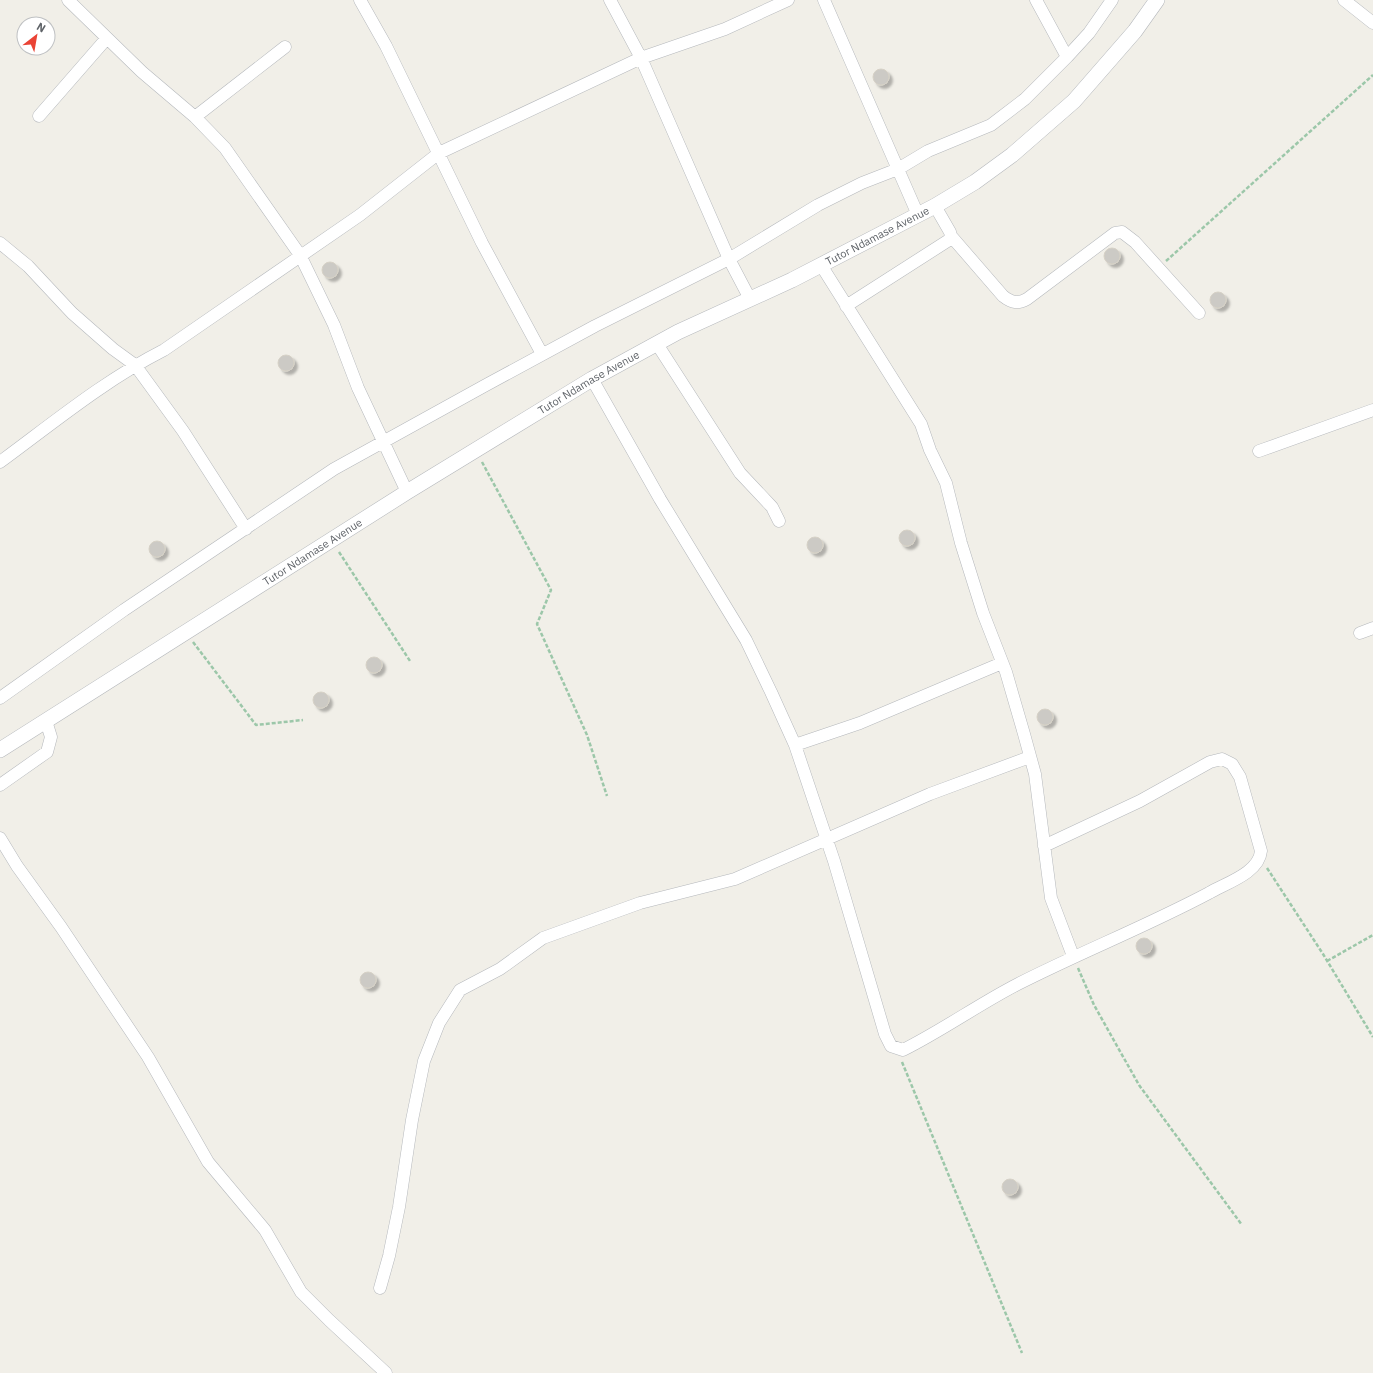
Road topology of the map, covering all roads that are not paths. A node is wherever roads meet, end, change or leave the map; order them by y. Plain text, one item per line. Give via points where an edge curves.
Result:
1 (68, 0) edge
2 (360, 0) edge
3 (610, 0) edge
4 (788, 0) edge
5 (824, 0) edge
6 (1036, 0) edge
7 (1112, 0) edge
8 (1157, 0) edge
9 (1344, 0) edge
10 (1373, 23) edge
11 (107, 38) junction
12 (285, 47) dead end
13 (1067, 57) junction
14 (641, 58) junction
15 (39, 116) dead end
16 (195, 117) junction
17 (439, 153) junction
18 (898, 169) junction
19 (935, 206) junction
20 (918, 214) junction
21 (951, 236) junction
22 (0, 243) edge
23 (300, 255) junction
24 (729, 259) junction
25 (821, 265) junction
26 (750, 299) junction
27 (846, 306) junction
28 (1199, 313) dead end
29 (657, 344) junction
30 (542, 354) junction
31 (135, 365) junction
32 (592, 379) junction
33 (1373, 410) edge
34 (383, 441) junction
35 (1259, 450) dead end
36 (0, 462) edge
37 (407, 492) junction
38 (779, 521) dead end
39 (246, 529) junction
40 (1373, 628) edge
41 (1360, 633) dead end
42 (1002, 663) junction
43 (0, 698) edge
44 (46, 721) junction
45 (794, 745) junction
46 (0, 750) edge
47 (1030, 757) junction
48 (0, 785) edge
49 (0, 838) edge
50 (827, 840) junction
51 (1044, 846) junction
52 (1073, 956) junction
53 (380, 1288) dead end
54 (386, 1373) edge

1 - 11 street
2 - 17 street
3 - 14 street
4 - 14 street via 725,29
5 - 18 street
6 - 13 street
7 - 13 street via 1089,33
8 - 19 street, Tutor Ndamase Avenue via 1135,31 1074,101 1012,155 975,182
9 - 10 street
11 - 15 street
11 - 16 street
12 - 16 street
13 - 18 street via 1025,99 990,125 928,151
14 - 17 street
14 - 24 street
16 - 23 street via 225,148
17 - 23 street via 360,215
17 - 30 street via 482,243
18 - 20 street
18 - 24 street via 862,183 818,205
19 - 20 street, Tutor Ndamase Avenue
19 - 21 street
20 - 25 street, Tutor Ndamase Avenue
21 - 27 street
21 - 28 street via 1013,303 1028,299 1122,232 1131,238
22 - 31 street via 28,266 72,313
23 - 31 street via 164,350
23 - 34 street via 334,325 358,388
24 - 26 street
24 - 30 street
25 - 26 street, Tutor Ndamase Avenue
25 - 27 street
26 - 29 street, Tutor Ndamase Avenue
27 - 42 street via 921,424 946,483 974,585
29 - 32 street, Tutor Ndamase Avenue
29 - 38 street via 740,473 772,506
30 - 34 street
31 - 36 street
31 - 39 street via 183,431
32 - 37 street, Tutor Ndamase Avenue
32 - 45 street via 660,499 746,640
33 - 35 street
34 - 37 street
34 - 39 street via 334,469
37 - 44 street, Tutor Ndamase Avenue
39 - 43 street via 124,610
40 - 41 street
42 - 45 street via 860,723
42 - 47 street
44 - 46 street, Tutor Ndamase Avenue
44 - 48 street via 51,737 47,752
45 - 50 street
47 - 50 street via 930,794
47 - 51 street via 1035,774
49 - 54 street via 148,1057 208,1162 265,1230 301,1292
50 - 52 street via 885,1034 888,1042 896,1049 903,1050 995,996
50 - 53 street via 735,879 640,903 542,938 500,969 460,990 439,1023 424,1061 389,1256
51 - 52 street via 1051,898
51 - 52 street via 1140,801 1205,765 1222,759 1232,764 1240,777 1258,840 1260,858 1245,873 1118,938

